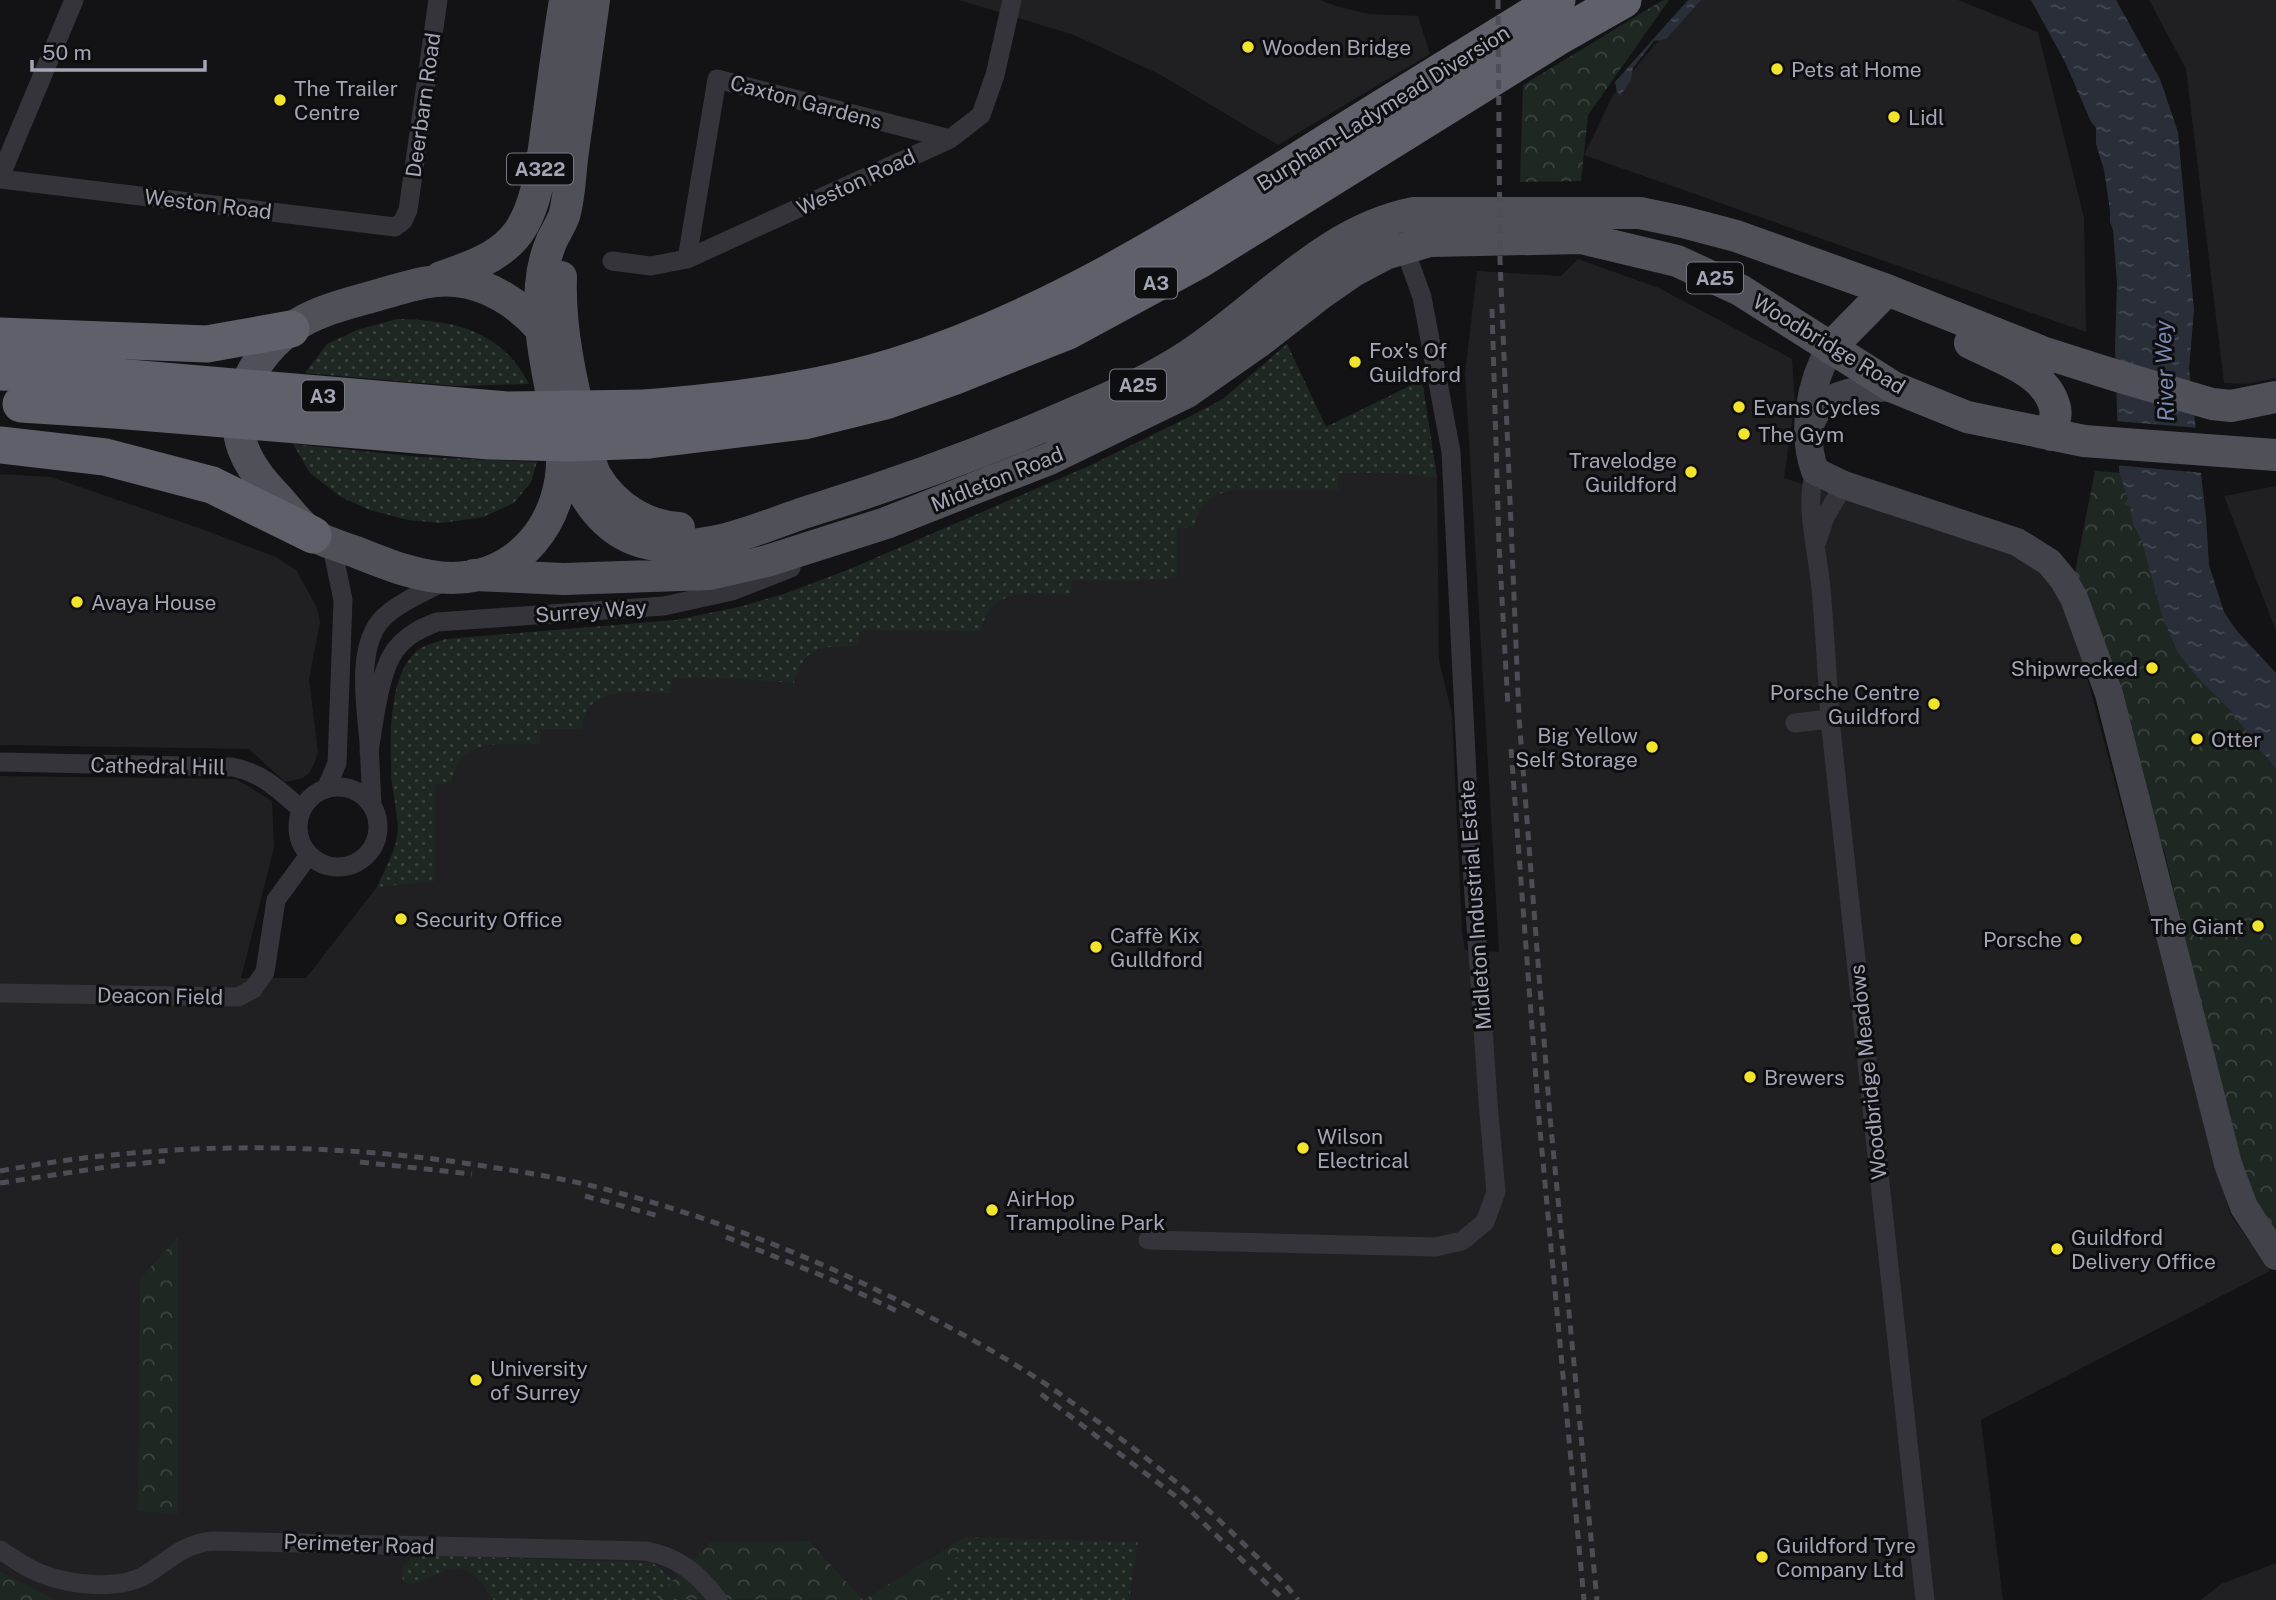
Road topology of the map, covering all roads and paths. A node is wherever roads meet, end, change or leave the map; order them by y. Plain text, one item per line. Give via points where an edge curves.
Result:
1 (74, 0) edge
2 (438, 0) edge
3 (565, 0) edge
4 (594, 0) edge
5 (1012, 0) edge
6 (1557, 0) edge
7 (1623, 0) edge
8 (950, 139) junction
9 (0, 178) edge
10 (408, 210) joint
11 (564, 216) junction
12 (1517, 225) junction
13 (1471, 226) junction
14 (1404, 247) junction
15 (687, 259) junction
16 (612, 261) dead end
17 (430, 281) junction
18 (1887, 289) junction
19 (1925, 304) junction
20 (540, 328) junction
21 (291, 329) junction
22 (0, 335) edge
23 (1830, 348) junction
24 (0, 372) edge
25 (1893, 387) junction
26 (2276, 395) edge
27 (10, 404) edge
28 (2276, 404) edge
29 (2221, 405) junction
30 (2276, 417) edge
31 (647, 424) junction
32 (1808, 430) junction
33 (2051, 435) junction
34 (0, 445) edge
35 (562, 454) junction
36 (2274, 455) edge
37 (1815, 471) junction
38 (1844, 485) junction
39 (779, 520) junction
40 (886, 523) junction
41 (322, 538) junction
42 (1816, 543) junction
43 (463, 576) junction
44 (1830, 719) junction
45 (1795, 723) dead end
46 (369, 751) junction
47 (0, 762) edge
48 (326, 789) junction
49 (372, 806) junction
50 (302, 810) junction
51 (309, 855) junction
52 (0, 993) edge
53 (1148, 1240) dead end
54 (2276, 1256) edge
55 (0, 1550) edge
56 (718, 1600) edge
57 (1925, 1600) edge

1 - 9 street
2 - 10 street, Deerbarn Road
3 - 17 main road, A322 via 540,166 525,220 513,240 494,255
4 - 11 main road
5 - 8 street, Weston Road via 981,116
6 - 31 highway, Burpham-Ladymead Diversion / A3 via 1167,242 987,332 884,369 723,401
7 - 31 highway, A3 via 1199,260 1068,331 955,376 804,421
8 - 15 street, Weston Road
8 - 15 street, Caxton Gardens via 717,79
9 - 10 street, Weston Road via 395,226
11 - 20 main road via 543,268
11 - 39 main road via 561,312 578,410 592,468 601,484 629,511 663,527
12 - 13 main road, A25
12 - 18 main road, A25 via 1640,213 1736,236
12 - 23 main road, Woodbridge Road / A25 via 1676,261 1740,289
13 - 14 main road, Midleton Road / A25
13 - 39 main road, Midleton Road / A25 via 1414,213 1364,228 1318,255 1183,359 1139,384 968,456
14 - 40 main road, Midleton Road / A25 via 1331,286 1188,392 1049,459
14 - 53 street, Midleton Industrial Estate via 1422,297 1451,452 1470,835 1496,1192 1485,1222 1462,1241 1435,1247
15 - 16 street, Weston Road via 651,266
17 - 20 main road via 485,288 515,304
17 - 21 main road via 314,315
18 - 19 main road, A25
18 - 23 main road
19 - 29 main road, A25 via 2045,353
19 - 33 main road, A25 via 1947,331 2024,370 2048,388 2056,410
20 - 35 main road
21 - 22 highway via 207,344
21 - 41 main road via 264,354 250,375 239,425 242,445 258,476
23 - 25 main road, Woodbridge Road / A25
23 - 32 street, Woodbridge Meadows via 1816,380
24 - 31 highway, A3, bridge via 117,377
25 - 32 street via 1868,388 1833,399 1820,407
25 - 33 main road, Woodbridge Road / A25 via 1967,418
26 - 29 main road, A25
27 - 31 highway, A3, bridge via 490,441 569,443
28 - 29 main road, A25
29 - 30 main road, A25
32 - 37 street, Woodbridge Meadows
33 - 36 main road, Woodbridge Road / A25
34 - 41 highway via 105,457 212,485
35 - 39 main road, Midleton Road / A25 via 600,516 618,531 643,542 713,542
35 - 43 main road via 555,507 535,541 498,567
37 - 38 street
37 - 42 street, Woodbridge Meadows via 1811,485
38 - 42 street, Woodbridge Meadows
38 - 54 street via 2017,542 2049,562 2074,598 2109,694 2228,1164 2245,1207
40 - 43 main road, Midleton Road / A25 via 827,544 710,574 564,579
40 - 46 street, Surrey Way via 732,591 664,606 437,622 418,629 394,650 381,684
41 - 43 main road, Midleton Road via 419,573
41 - 48 street via 343,600 337,763
42 - 44 street, Woodbridge Meadows
43 - 46 street, Surrey Way via 393,611 370,638 365,684
44 - 45 street
44 - 57 street, Woodbridge Meadows
46 - 49 street, Surrey Way
47 - 50 street, Cathedral Hill via 232,767 267,780
48 - 49 street via 357,792
48 - 50 street
49 - 51 street via 378,831 368,854 345,867 332,867
50 - 51 street via 299,833
51 - 52 street, Deacon Field via 276,901 265,972 253,989 238,997
55 - 56 street, Perimeter Road via 41,1574 77,1583 110,1584 133,1581 188,1546 226,1540 645,1551 681,1563

